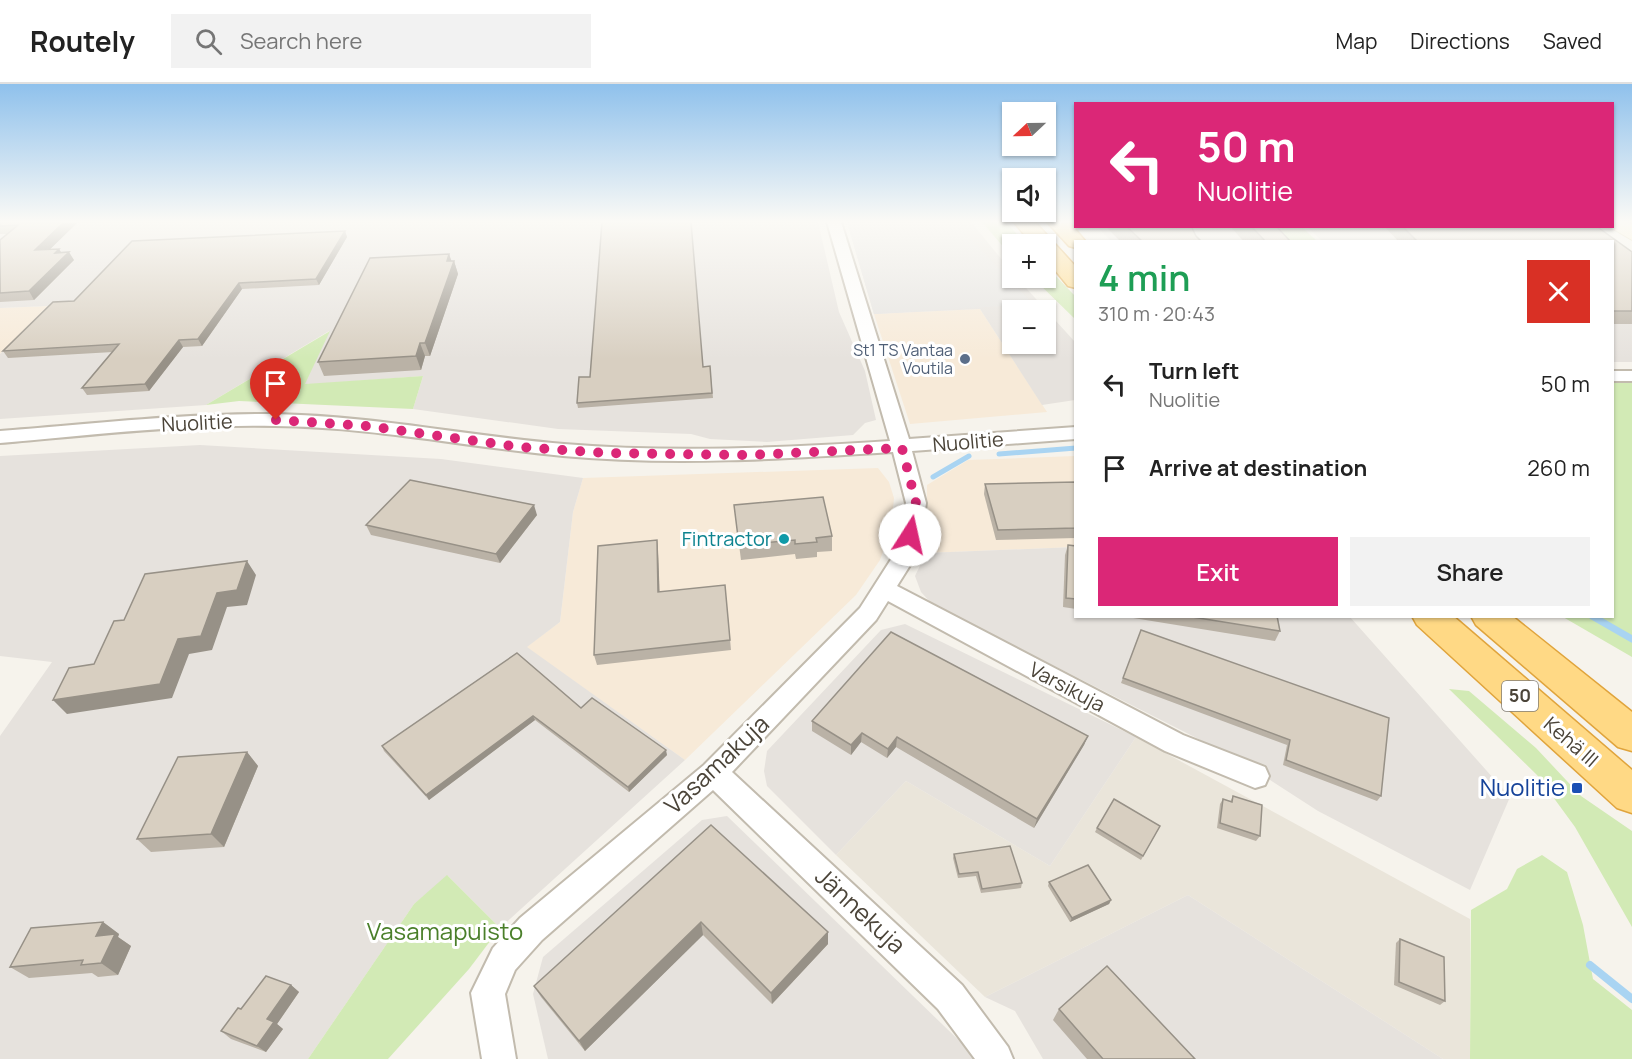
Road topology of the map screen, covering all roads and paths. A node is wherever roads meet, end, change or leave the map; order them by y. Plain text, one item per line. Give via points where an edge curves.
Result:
1 (848, 268) edge
2 (1064, 268) edge
3 (1074, 279) edge
4 (1614, 376) edge
5 (1632, 376) edge
6 (1074, 433) edge
7 (0, 437) edge
8 (902, 448) junction
9 (884, 589) junction
10 (1431, 618) edge
11 (1490, 618) edge
12 (1632, 735) edge
13 (714, 773) junction
14 (1255, 776) dead end
15 (1632, 795) edge
16 (499, 1059) edge
17 (996, 1059) edge

1 - 8 street, Vasamakuja
2 - 3 highway
4 - 5 street
6 - 8 street, Nuolitie
7 - 8 street, Nuolitie via 276,420 367,426 519,447 605,453 748,455
8 - 9 street, Vasamakuja via 916,503 908,551
9 - 13 street, Vasamakuja via 868,614
9 - 14 street, Varsikuja via 1174,743
10 - 15 highway, Kehä III / 50
11 - 12 highway, 50
13 - 16 street, Vasamakuja via 531,930 504,959 488,993
13 - 17 street, Jännekuja via 950,997

